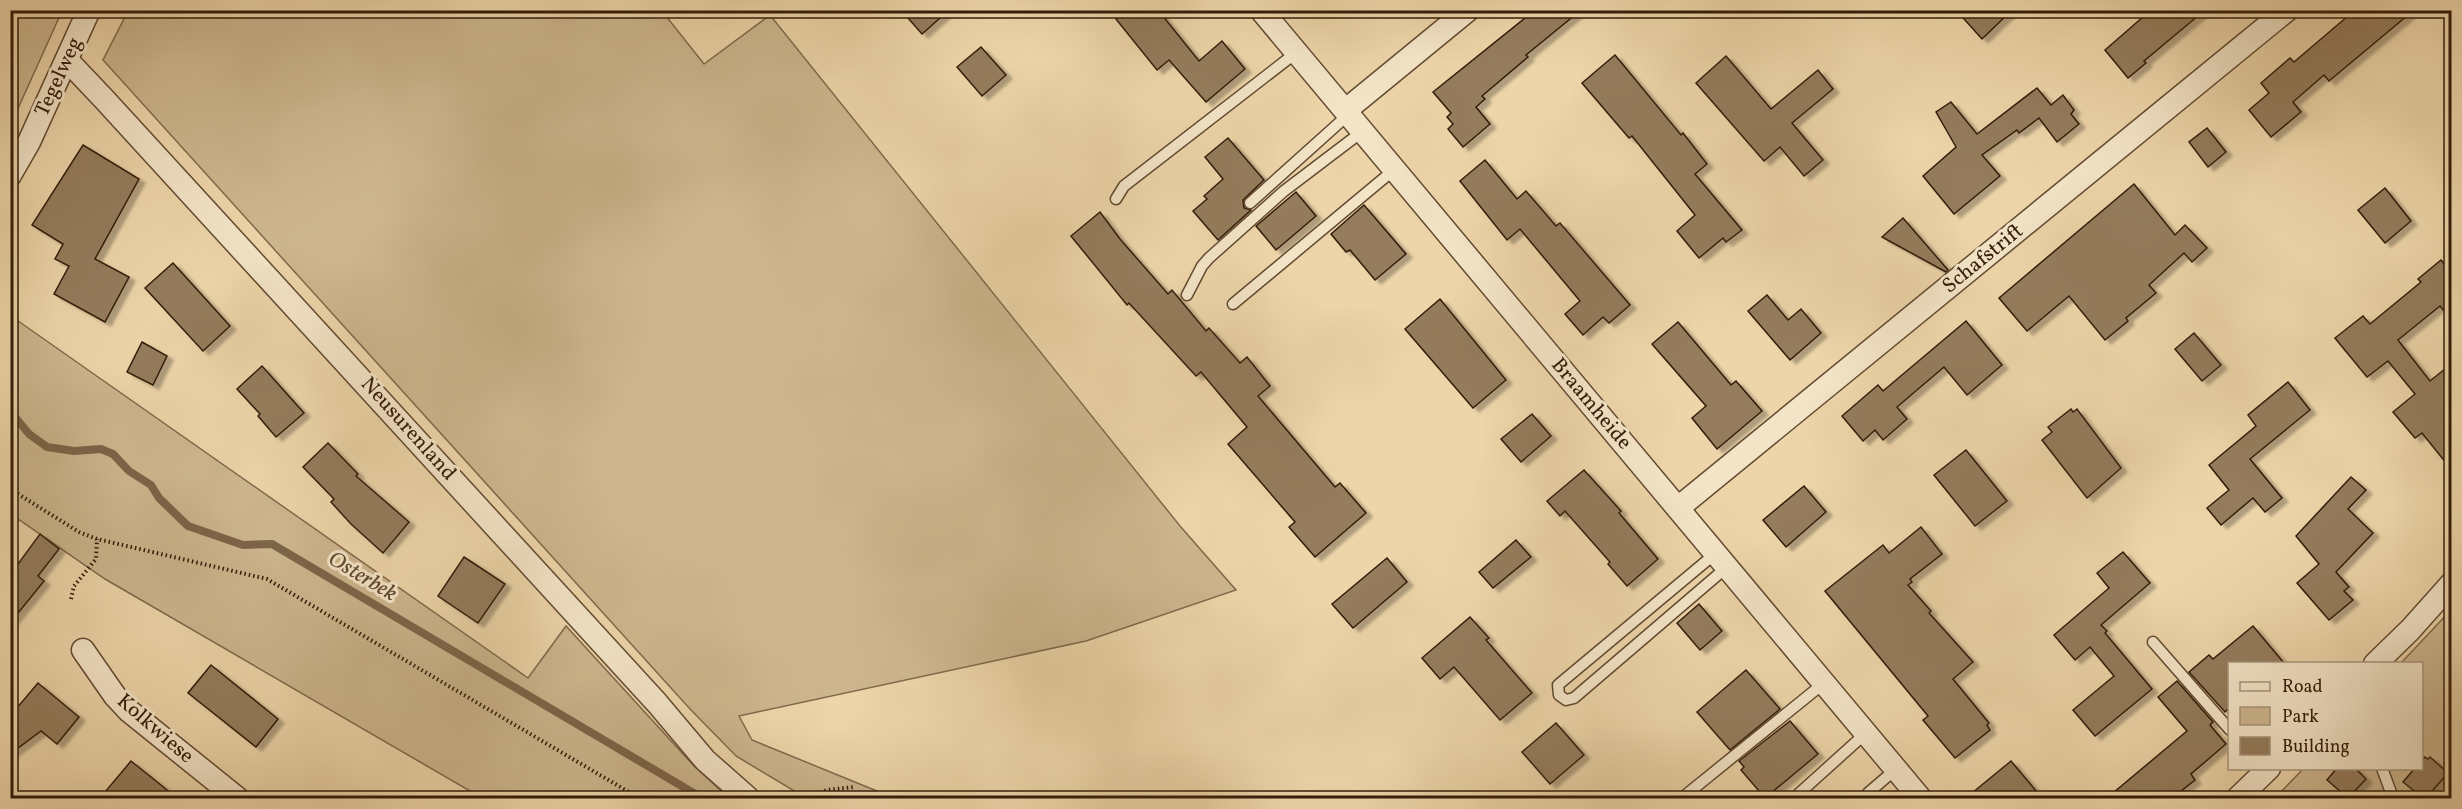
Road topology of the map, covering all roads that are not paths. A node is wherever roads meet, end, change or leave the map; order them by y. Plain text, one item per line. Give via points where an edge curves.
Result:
1 (89, 10) edge
2 (1261, 10) edge
3 (1468, 10) edge
4 (2287, 10) edge
5 (1297, 52) junction
6 (67, 60) junction
7 (1352, 118) junction
8 (1395, 170) junction
9 (10, 175) edge
10 (1116, 199) dead end
11 (1250, 203) dead end
12 (1187, 295) dead end
13 (1233, 304) dead end
14 (1678, 508) junction
15 (1722, 560) junction
16 (2451, 583) edge
17 (2153, 642) dead end
18 (83, 650) dead end
19 (2376, 662) edge
20 (1824, 683) junction
21 (2228, 729) edge
22 (1866, 733) junction
23 (1896, 769) junction
24 (2265, 770) edge
25 (2383, 770) edge
26 (1868, 793) dead end
27 (237, 798) edge
28 (748, 798) edge
29 (1682, 798) edge
30 (1794, 798) edge
31 (1920, 798) edge
32 (2238, 798) edge
33 (2393, 798) edge

1 - 6 street, Tegelweg
2 - 5 street, Braamheide
3 - 7 street
4 - 14 street, Schafstrift
5 - 7 street, Braamheide
5 - 10 lane via 1124,186
6 - 9 street, Tegelweg
6 - 28 street, Neusurenland via 410,431 705,760
7 - 8 street, Braamheide
7 - 11 lane
7 - 12 lane via 1284,191 1209,258
8 - 13 lane
8 - 14 street, Braamheide
14 - 15 street, Braamheide
15 - 15 lane via 1558,685 1559,695 1566,700 1574,698
15 - 20 street, Braamheide
16 - 19 street
17 - 21 lane
18 - 27 street, Kolkwiese via 129,711
20 - 22 street, Braamheide
20 - 29 lane
22 - 23 street, Braamheide
22 - 30 lane
23 - 26 lane
23 - 31 street, Braamheide
24 - 32 street
25 - 33 lane

